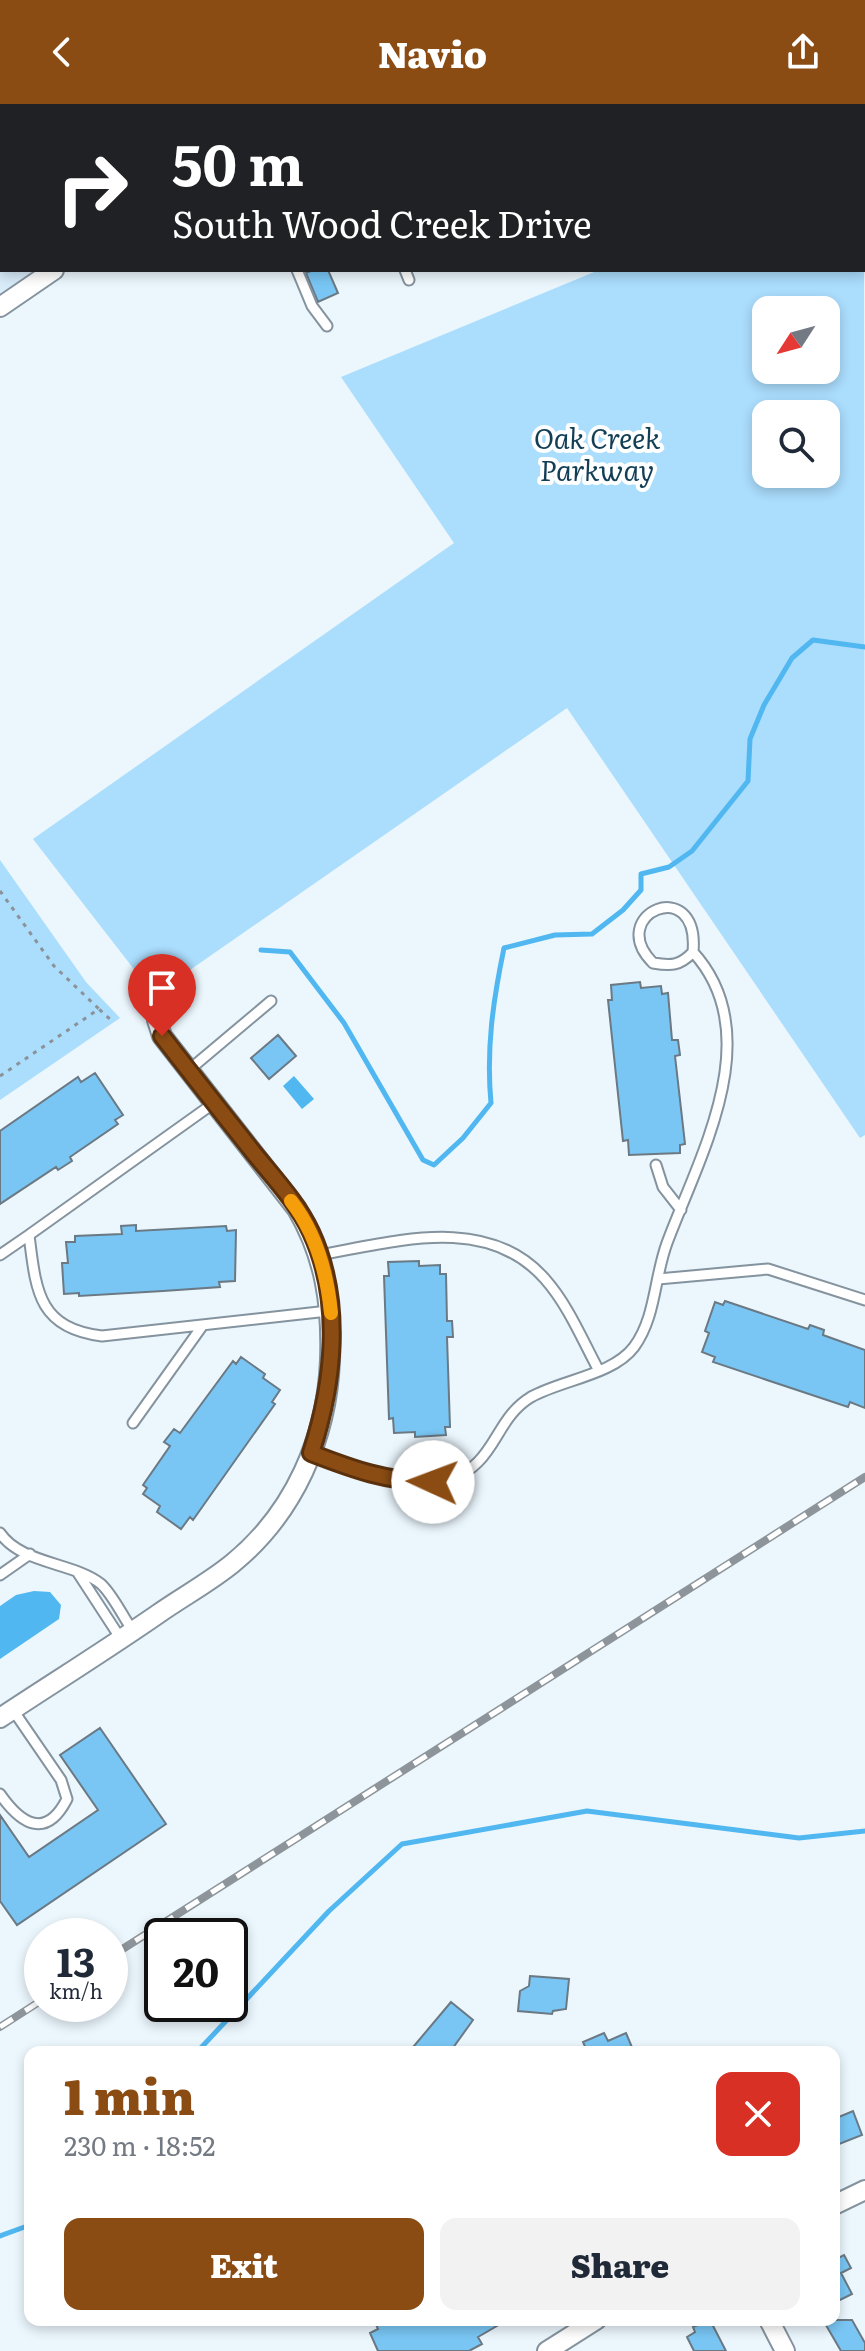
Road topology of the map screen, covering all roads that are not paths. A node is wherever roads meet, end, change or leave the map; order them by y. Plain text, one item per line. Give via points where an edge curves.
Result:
1 (51, 272) edge
2 (298, 272) edge
3 (0, 307) edge
4 (327, 326) dead end
5 (693, 952) junction
6 (271, 1001) dead end
7 (157, 1020) dead end
8 (189, 1070) junction
9 (214, 1103) junction
10 (656, 1165) dead end
11 (681, 1210) junction
12 (29, 1235) junction
13 (0, 1255) edge
14 (319, 1255) junction
15 (658, 1279) junction
16 (865, 1300) edge
17 (331, 1311) junction
18 (203, 1325) junction
19 (598, 1369) junction
20 (133, 1423) dead end
21 (311, 1453) junction
22 (0, 1533) edge
23 (30, 1554) junction
24 (0, 1575) edge
25 (127, 1635) junction
26 (6, 1714) edge
27 (0, 1794) edge
28 (865, 2190) edge
29 (840, 2202) edge
30 (587, 2326) edge
31 (772, 2326) edge
32 (547, 2351) edge
33 (785, 2351) edge

1 - 3 street
2 - 4 lane
5 - 5 lane via 694,924 684,912 659,909 643,918 638,941 653,963 671,966
5 - 11 lane via 707,967 727,1026 727,1042 708,1148
6 - 8 lane
7 - 8 street via 162,1036
8 - 9 street
9 - 12 lane
9 - 14 street via 297,1209
10 - 11 lane via 663,1187
11 - 15 lane
12 - 13 lane
12 - 18 lane via 36,1289 61,1326 102,1336
14 - 17 street
14 - 19 lane via 413,1238 470,1238 504,1247 528,1262 559,1297
15 - 16 lane via 768,1269
15 - 19 lane via 647,1327 632,1350
17 - 18 lane
17 - 21 street via 330,1371
18 - 20 lane
19 - 21 lane via 528,1398 501,1425 478,1462 453,1477 401,1482
21 - 25 street via 287,1504 262,1535 233,1563
22 - 23 lane
23 - 24 lane
23 - 25 lane via 78,1573
25 - 26 street
26 - 27 lane via 61,1780 67,1799 59,1814 43,1824 26,1822
28 - 29 street
30 - 32 street
31 - 33 street

